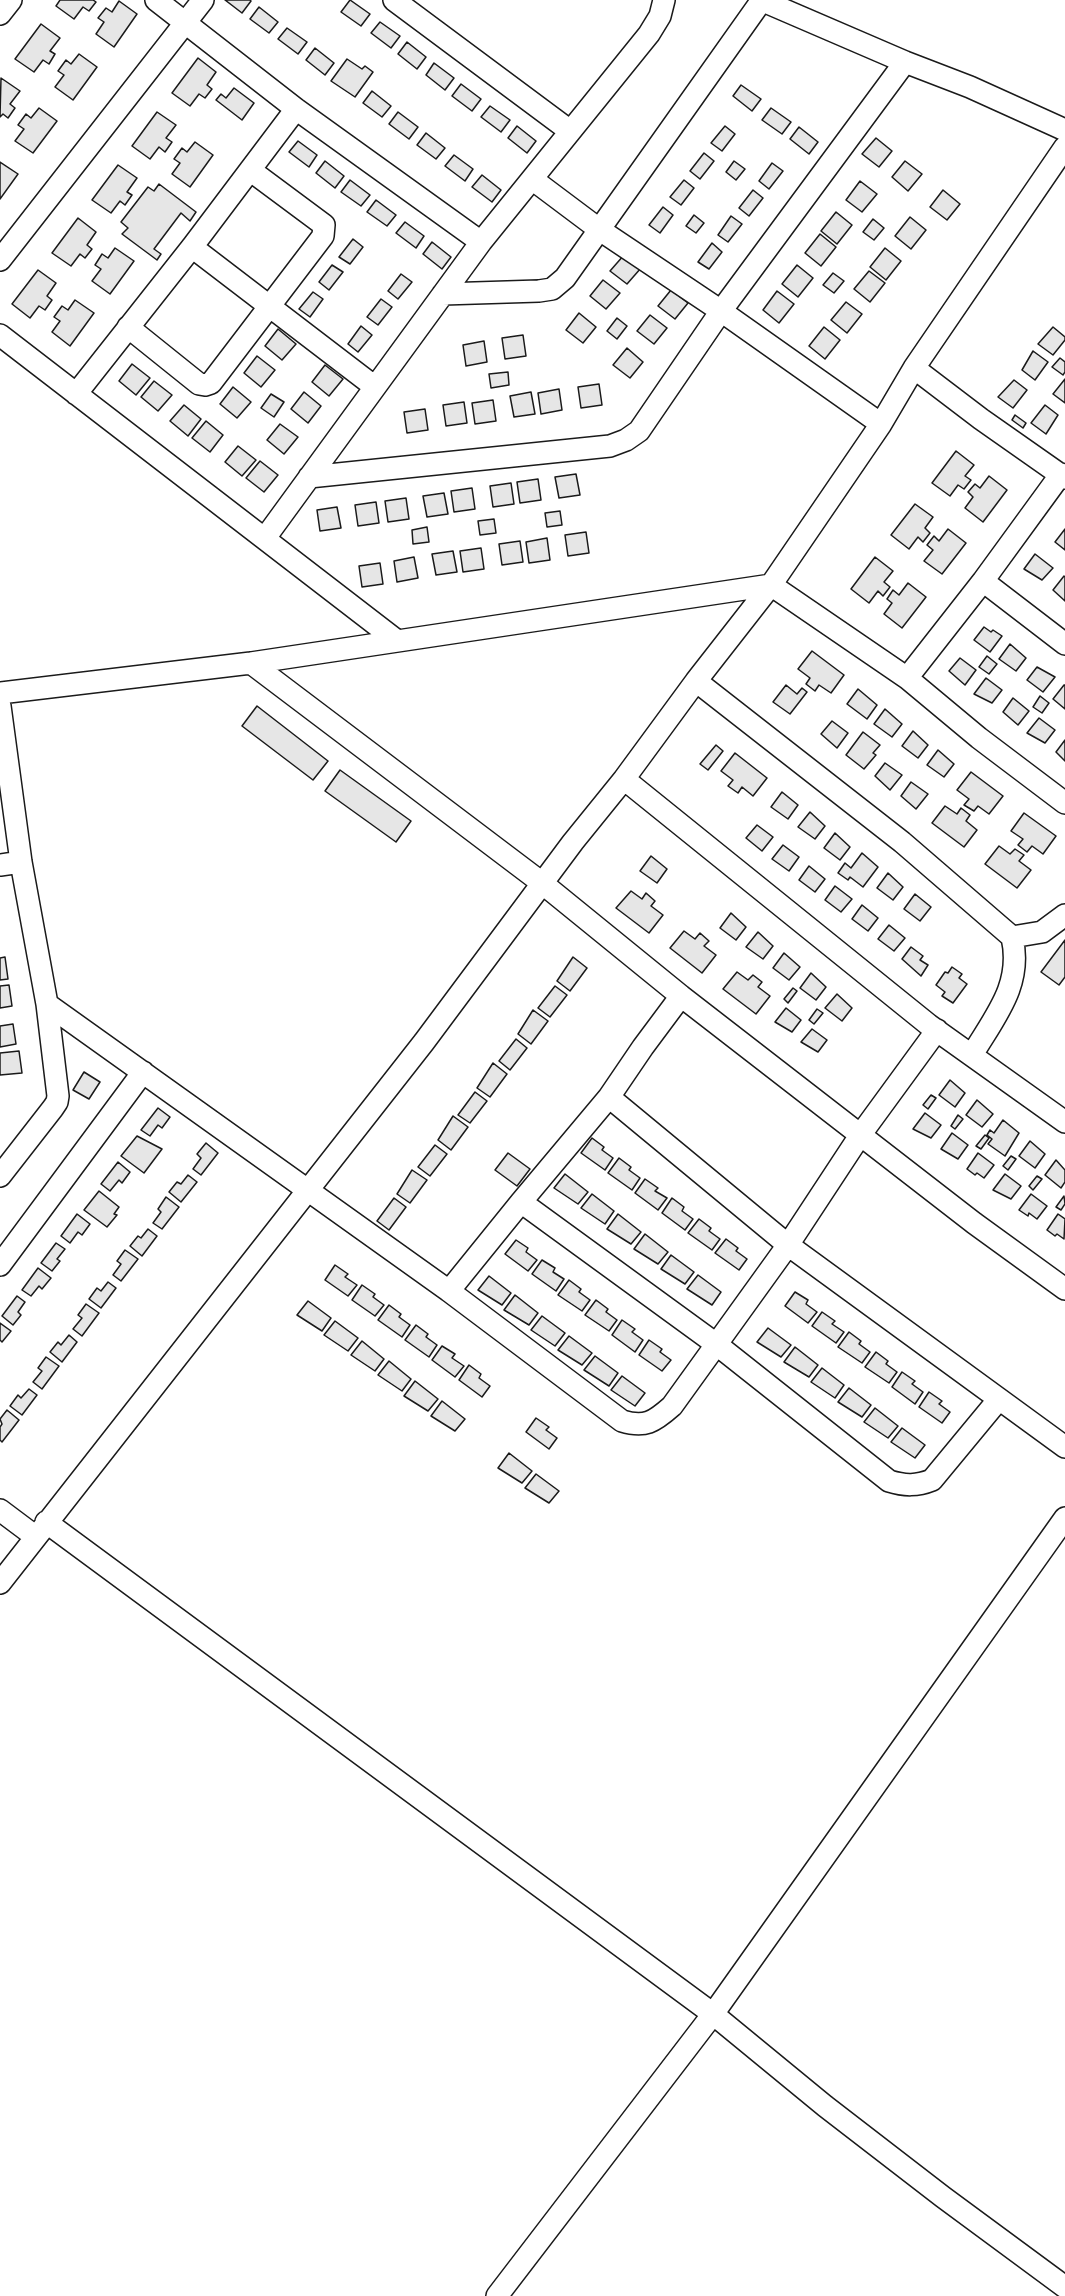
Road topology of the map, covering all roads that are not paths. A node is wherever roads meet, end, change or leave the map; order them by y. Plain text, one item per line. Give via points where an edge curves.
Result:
1 (11, 0) edge
2 (156, 0) edge
3 (202, 0) edge
4 (394, 0) edge
5 (664, 0) edge
6 (762, 0) edge
7 (0, 14) edge
8 (185, 22) junction
9 (905, 63) junction
10 (296, 109) junction
11 (1065, 130) edge
12 (570, 131) junction
13 (1065, 147) edge
14 (250, 170) junction
15 (532, 179) junction
16 (600, 230) junction
17 (481, 242) junction
18 (192, 247) junction
19 (0, 260) edge
20 (443, 294) junction
21 (269, 306) junction
22 (721, 311) junction
23 (128, 327) junction
24 (0, 335) edge
25 (914, 368) junction
26 (375, 387) junction
27 (76, 394) junction
28 (881, 424) junction
29 (1063, 476) edge
30 (309, 477) junction
31 (265, 538) junction
32 (983, 581) junction
33 (771, 585) junction
34 (396, 640) junction
35 (1065, 644) edge
36 (251, 663) junction
37 (907, 678) junction
38 (696, 681) junction
39 (0, 693) edge
40 (0, 706) edge
41 (624, 779) junction
42 (1065, 803) edge
43 (21, 862) junction
44 (0, 865) edge
45 (542, 883) junction
46 (1065, 915) edge
47 (1012, 938) junction
48 (681, 996) junction
49 (46, 1004) junction
50 (937, 1030) junction
51 (972, 1055) junction
52 (143, 1072) junction
53 (609, 1097) junction
54 (1065, 1122) edge
55 (861, 1134) junction
56 (0, 1176) edge
57 (307, 1190) junction
58 (521, 1202) junction
59 (788, 1245) junction
60 (0, 1265) edge
61 (1065, 1289) edge
62 (449, 1291) junction
63 (716, 1344) junction
64 (999, 1399) junction
65 (1065, 1447) edge
66 (0, 1510) edge
67 (1065, 1518) edge
68 (41, 1530) junction
69 (0, 1583) edge
70 (713, 2014) junction
71 (1065, 2287) edge
72 (497, 2296) edge

1 - 7 street
2 - 8 street
3 - 8 street
4 - 12 street
5 - 12 street via 649,34
6 - 9 street
6 - 16 street
8 - 10 street
8 - 19 street
9 - 11 street
9 - 22 street
10 - 14 street
10 - 17 street
12 - 15 street
13 - 25 street
14 - 18 street
14 - 21 street via 324,225 325,231
15 - 16 street
15 - 17 street
16 - 20 street via 565,278 552,289
16 - 22 street
17 - 20 street
18 - 21 street
18 - 23 street
20 - 26 street
21 - 23 street via 211,383 205,385
21 - 26 street
22 - 28 street
22 - 30 street via 639,431 626,440 610,446
23 - 27 street
24 - 27 street
25 - 28 street
25 - 29 street
26 - 30 street
27 - 31 street
28 - 33 street
29 - 32 street
30 - 31 street
31 - 34 street
32 - 35 street
32 - 37 street
33 - 34 street
33 - 37 street
33 - 38 street
34 - 36 street
36 - 39 street
36 - 45 street
37 - 42 street
38 - 41 street
38 - 47 street via 902,842
40 - 43 street
41 - 45 street
41 - 50 street
43 - 44 street
43 - 49 street
45 - 48 street
45 - 57 street
46 - 47 street via 1042,932
47 - 51 street via 1014,980
48 - 53 street
48 - 55 street
49 - 52 street
49 - 56 street via 57,1102
50 - 51 street
50 - 55 street
51 - 54 street
52 - 57 street
52 - 60 street
53 - 58 street
53 - 59 street
55 - 59 street
55 - 61 street
57 - 62 street
57 - 68 street
58 - 62 street
58 - 63 street
59 - 63 street
59 - 64 street
62 - 63 street via 622,1421 635,1425 649,1423 672,1406
63 - 64 street via 889,1481 902,1485 932,1480
64 - 65 street
66 - 68 street
67 - 70 street
68 - 69 street
68 - 70 street
70 - 71 street via 825,2106
70 - 72 street

